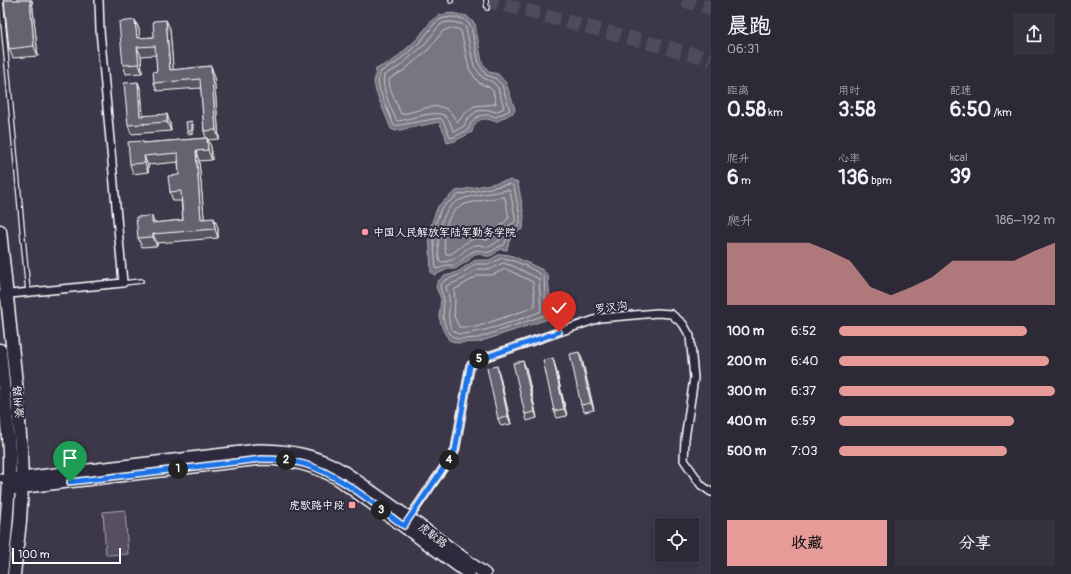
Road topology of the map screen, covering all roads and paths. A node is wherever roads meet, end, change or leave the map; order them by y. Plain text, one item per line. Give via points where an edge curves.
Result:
1 (1, 0) edge
2 (99, 0) edge
3 (486, 0) edge
4 (487, 8) dead end
5 (0, 231) edge
6 (141, 281) dead end
7 (123, 283) junction
8 (3, 285) edge
9 (28, 292) junction
10 (0, 350) edge
11 (6, 482) edge
12 (22, 482) junction
13 (711, 492) edge
14 (407, 522) junction
15 (1, 574) edge
16 (14, 574) edge
17 (469, 574) edge
18 (485, 574) edge

1 - 9 lane
2 - 7 street
3 - 4 lane
5 - 8 main road, 渝州路
6 - 7 lane
7 - 9 street
8 - 9 street
8 - 12 main road, 渝州路 via 16,382
10 - 11 main road, 渝州路 via 8,451
11 - 12 main road, 虎歇路
11 - 15 main road, 渝州路 via 7,519
12 - 14 main road, 虎歇路 via 261,459 290,461 329,474
12 - 16 main road, 渝州路
13 - 14 street, 罗汉沟 via 701,486 684,460 694,378 690,336 683,324 671,314 600,318 477,360 470,366 455,451
14 - 17 main road, 虎歇路
14 - 18 main road, 虎歇路

